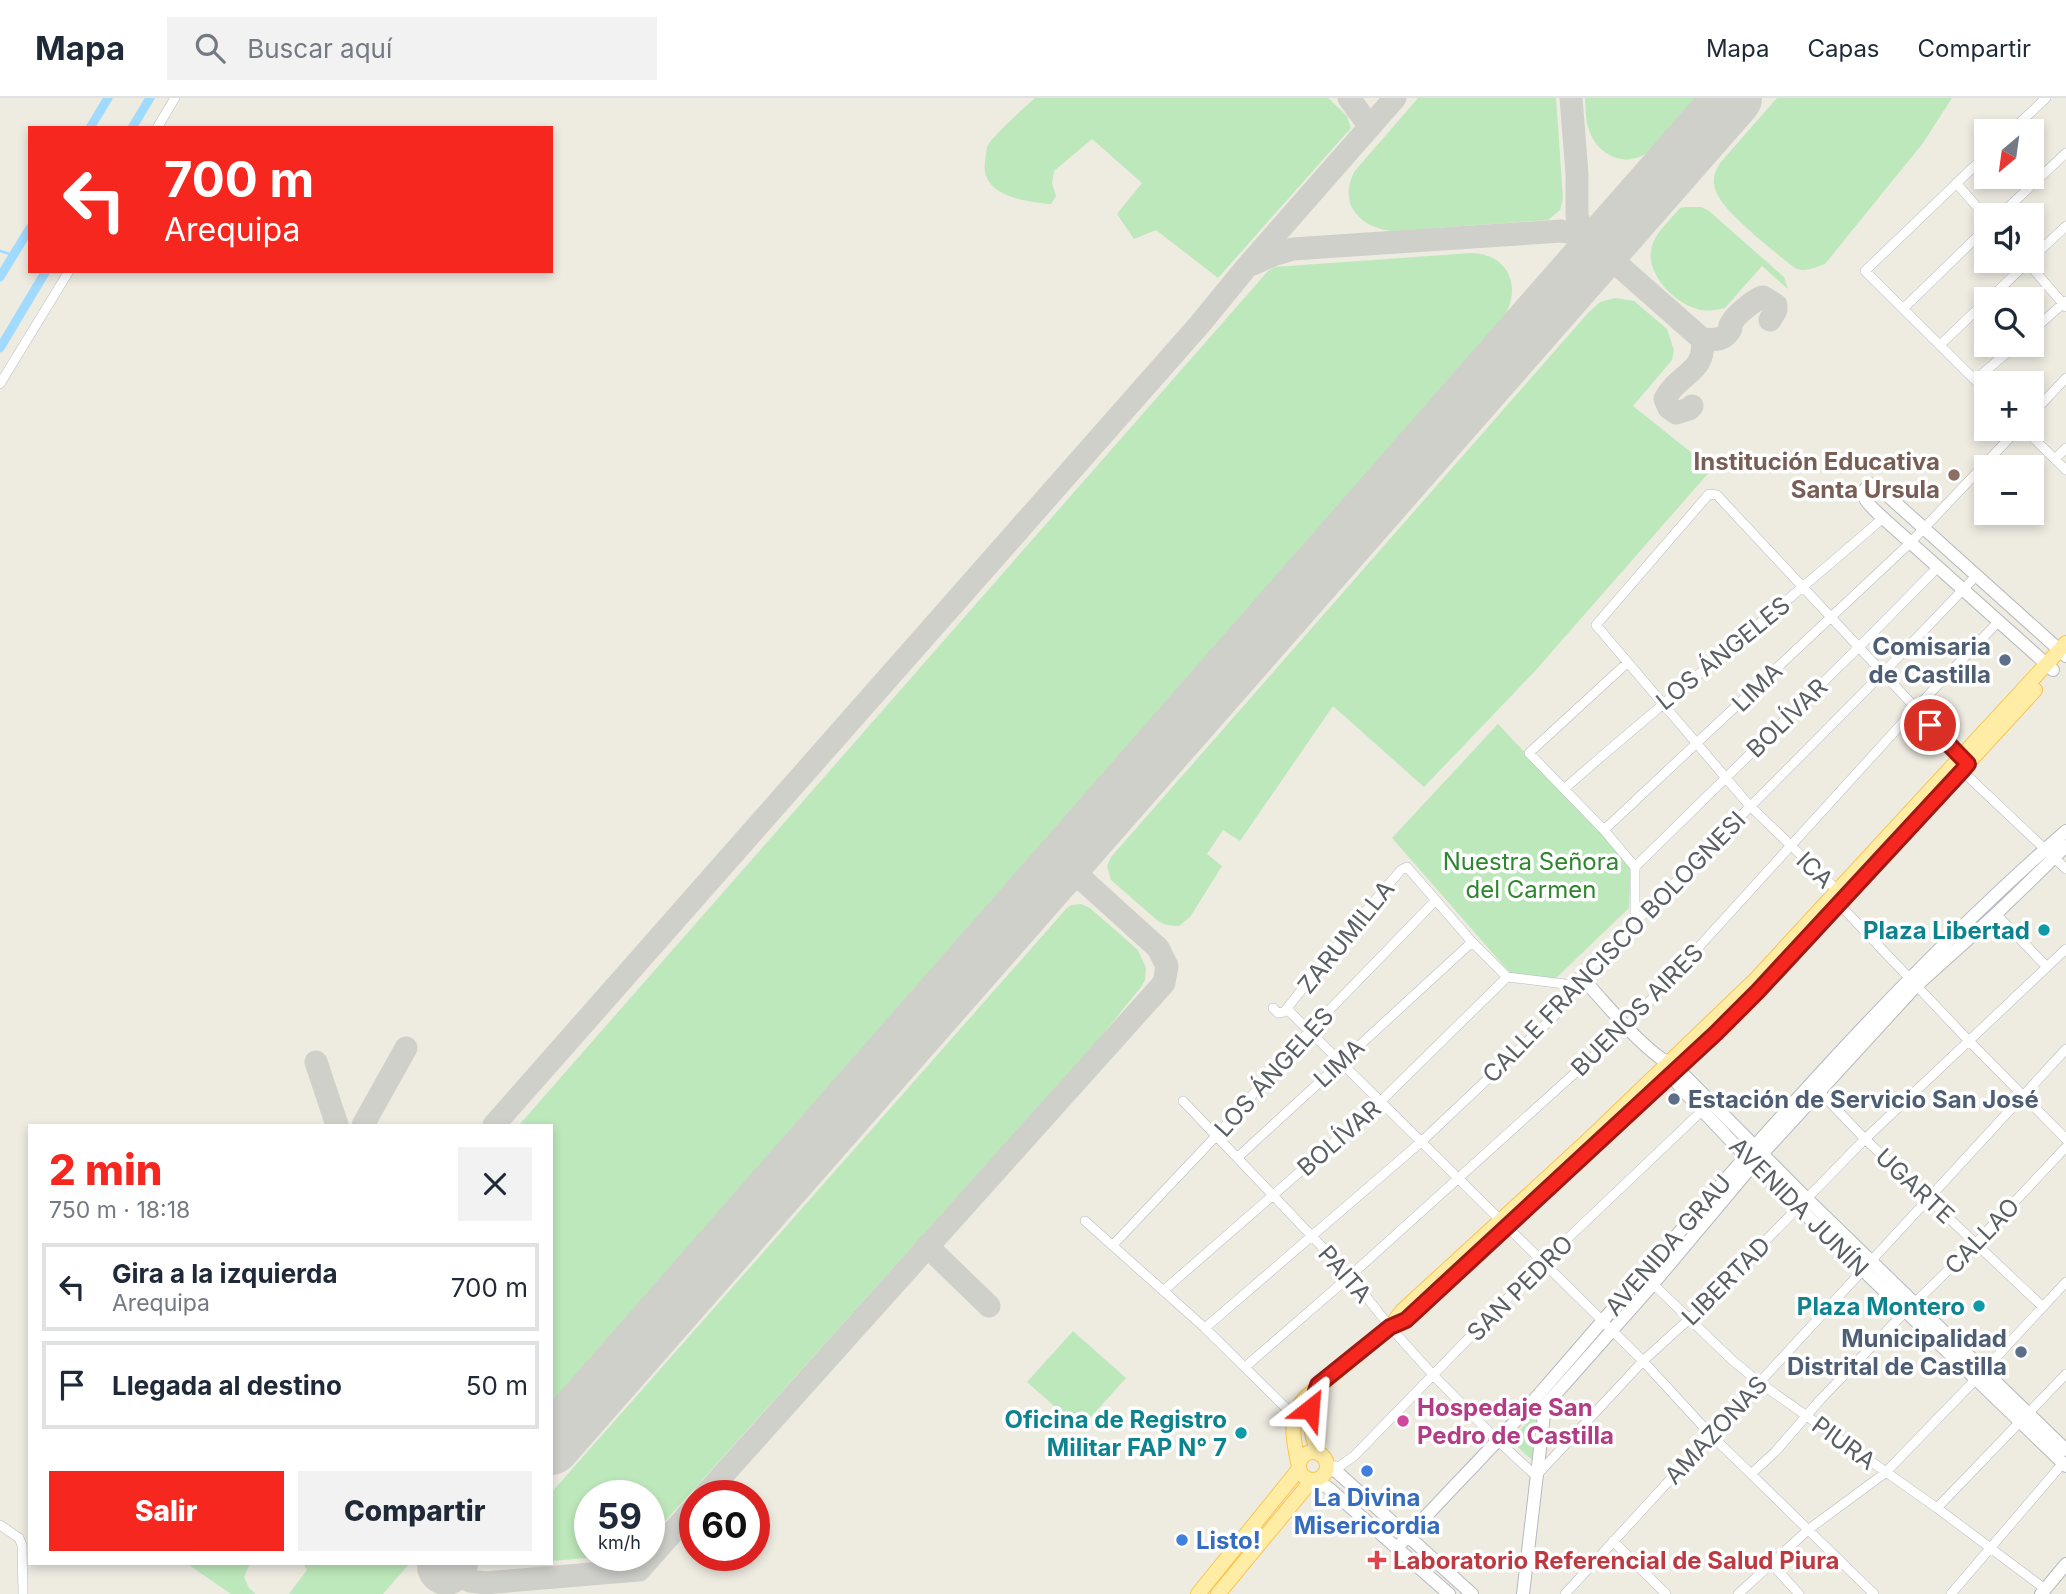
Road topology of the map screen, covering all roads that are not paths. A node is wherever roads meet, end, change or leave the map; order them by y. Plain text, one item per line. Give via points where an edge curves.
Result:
1 (175, 98) edge
2 (2046, 98) edge
3 (2024, 119) edge
4 (158, 126) edge
5 (2066, 153) edge
6 (1974, 166) edge
7 (1956, 183) junction
8 (1974, 203) edge
9 (2013, 203) edge
10 (2066, 226) edge
11 (1974, 240) edge
12 (2044, 247) edge
13 (68, 273) edge
14 (2016, 273) edge
15 (2039, 273) edge
16 (2001, 287) edge
17 (2065, 304) edge
18 (1903, 309) junction
19 (1974, 312) edge
20 (2044, 321) edge
21 (1940, 345) junction
22 (2002, 357) edge
23 (1986, 371) edge
24 (2066, 378) edge
25 (1974, 379) edge
26 (0, 384) edge
27 (2044, 401) edge
28 (2007, 441) edge
29 (2036, 441) edge
30 (2066, 447) edge
31 (2054, 459) junction
32 (2066, 470) edge
33 (1883, 517) junction
34 (1923, 529) junction
35 (1910, 543) junction
36 (1937, 568) junction
37 (1975, 577) junction
38 (1804, 587) junction
39 (1962, 590) junction
40 (1831, 616) junction
41 (1998, 622) junction
42 (1860, 646) junction
43 (2064, 651) edge
44 (1627, 663) junction
45 (2050, 667) junction
46 (1883, 673) junction
47 (1664, 702) junction
48 (1915, 709) junction
49 (1699, 743) junction
50 (1961, 764) junction
51 (1727, 777) junction
52 (1564, 789) junction
53 (1749, 805) junction
54 (1604, 830) junction
55 (2066, 831) edge
56 (1791, 846) junction
57 (2066, 846) edge
58 (2049, 854) junction
59 (1635, 867) junction
60 (2066, 869) edge
61 (1838, 897) junction
62 (1436, 900) junction
63 (1996, 914) junction
64 (1635, 922) junction
65 (1472, 942) junction
66 (2066, 949) edge
67 (2046, 967) junction
68 (1507, 977) junction
69 (1577, 981) junction
70 (1912, 982) junction
71 (1273, 1008) dead end
72 (1287, 1009) junction
73 (1627, 1026) junction
74 (1309, 1031) junction
75 (1968, 1040) junction
76 (2066, 1049) edge
77 (1340, 1062) junction
78 (1669, 1067) junction
79 (1819, 1091) junction
80 (2022, 1095) junction
81 (1183, 1101) dead end
82 (1380, 1102) junction
83 (1707, 1106) junction
84 (1217, 1135) junction
85 (1865, 1139) junction
86 (2066, 1139) edge
87 (1421, 1142) junction
88 (2066, 1147) edge
89 (1753, 1154) junction
90 (1238, 1157) junction
91 (1458, 1178) junction
92 (1273, 1195) junction
93 (1927, 1199) junction
94 (1803, 1203) junction
95 (1085, 1221) dead end
96 (1504, 1223) junction
97 (1311, 1236) junction
98 (1975, 1244) junction
99 (1113, 1245) junction
100 (1543, 1262) junction
101 (1867, 1266) junction
102 (1350, 1276) junction
103 (2066, 1282) edge
104 (1653, 1284) junction
105 (1163, 1291) junction
106 (1910, 1307) junction
107 (2043, 1307) junction
108 (1688, 1320) junction
109 (1602, 1321) junction
110 (1390, 1327) junction
111 (1205, 1328) junction
112 (1613, 1331) junction
113 (1643, 1361) junction
114 (1245, 1367) junction
115 (2066, 1374) edge
116 (1980, 1375) junction
117 (1434, 1376) junction
118 (1760, 1383) junction
119 (1318, 1385) junction
120 (1294, 1416) junction
121 (1807, 1416) junction
122 (2024, 1417) junction
123 (1711, 1435) junction
124 (1497, 1440) junction
125 (2065, 1459) edge
126 (1324, 1463) junction
127 (1299, 1468) junction
128 (1885, 1473) junction
129 (1751, 1474) junction
130 (1536, 1476) junction
131 (1314, 1480) junction
132 (1268, 1508) junction
133 (1937, 1508) junction
134 (1280, 1519) junction
135 (0, 1525) edge
136 (1809, 1529) junction
137 (1408, 1536) junction
138 (1613, 1542) junction
139 (1397, 1548) junction
140 (1990, 1548) junction
141 (1230, 1555) junction
142 (1771, 1563) junction
143 (2066, 1564) edge
144 (1242, 1565) junction
145 (1570, 1592) edge
146 (2043, 1592) edge
147 (23, 1594) edge
148 (1198, 1594) edge
149 (1218, 1594) edge
150 (1450, 1594) edge
151 (1472, 1594) edge
152 (1523, 1594) edge
153 (1666, 1594) edge
154 (1738, 1594) edge
155 (1799, 1594) edge
156 (1874, 1594) edge
157 (1951, 1594) edge

1 - 4 street
2 - 3 street
5 - 9 street
6 - 7 street
7 - 8 street
7 - 18 street via 1865,271
10 - 12 street
11 - 18 street
13 - 26 street
14 - 16 street
15 - 17 street
17 - 20 street
18 - 21 street
19 - 21 street
21 - 25 street
22 - 23 street
24 - 27 street
28 - 34 street, LIMA
29 - 31 street
30 - 31 street
31 - 32 street
33 - 34 street via 1864,498 1871,484
33 - 35 street
33 - 38 street, LOS ÁNGELES
34 - 35 street, LIMA
34 - 37 street
35 - 36 street
35 - 40 street, LIMA
36 - 39 street
36 - 42 street, BOLÍVAR
37 - 39 street, CALLE FRANCISCO BOLOGNESI
37 - 43 street
38 - 40 street
38 - 44 street, ICA via 1713,494 1596,625
38 - 47 street, LOS ÁNGELES
39 - 41 street
39 - 46 street, CALLE FRANCISCO BOLOGNESI
40 - 42 street
40 - 49 street, LIMA
41 - 45 street
41 - 48 street, BUENOS AIRES
42 - 46 street
42 - 51 street, BOLÍVAR
43 - 45 main road
44 - 47 street, ICA
44 - 52 street via 1529,751
45 - 50 main road
46 - 48 street
46 - 53 street, CALLE FRANCISCO BOLOGNESI
47 - 49 street, ICA
47 - 52 street, LOS ÁNGELES
48 - 50 street
48 - 56 street, BUENOS AIRES
49 - 51 street, ICA
49 - 54 street, LIMA
50 - 58 street
50 - 61 main road
51 - 53 street, ICA
51 - 59 street, BOLÍVAR
52 - 54 street
53 - 56 street, ICA
53 - 64 street, CALLE FRANCISCO BOLOGNESI
54 - 59 street
55 - 58 street, AVENIDA GRAU
56 - 61 street, ICA
56 - 73 street, BUENOS AIRES
57 - 58 street, AVENIDA GRAU
58 - 60 street
58 - 63 street, AVENIDA GRAU
58 - 70 street, AVENIDA GRAU
59 - 64 street
61 - 70 street, ICA
61 - 78 main road via 1758,991
62 - 65 street
62 - 72 street, ZARUMILLA via 1407,867 1401,870
62 - 74 street, LOS ÁNGELES
63 - 67 street
63 - 70 street, AVENIDA GRAU
64 - 69 street, CALLE FRANCISCO BOLOGNESI
65 - 68 street
65 - 77 street, LIMA
66 - 67 street, LIBERTAD
67 - 75 street, LIBERTAD
68 - 69 street
68 - 82 street, BOLÍVAR
69 - 73 street, AVENIDA JUNÍN
69 - 87 street, CALLE FRANCISCO BOLOGNESI via 1567,1003
70 - 75 street, ICA
70 - 79 street, AVENIDA GRAU
70 - 89 street, AVENIDA GRAU
71 - 72 street via 1280,1014
72 - 74 street
73 - 78 street, AVENIDA JUNÍN
73 - 91 street, BUENOS AIRES
74 - 77 street
74 - 84 street, LOS ÁNGELES
75 - 80 street, ICA
75 - 85 street, LIBERTAD
76 - 80 street, AMAZONAS
77 - 82 street
77 - 90 street, LIMA
78 - 83 street, AVENIDA JUNÍN
78 - 96 main road
79 - 85 street, UGARTE
79 - 89 street, AVENIDA GRAU
80 - 86 street, ICA
80 - 93 street, AMAZONAS
81 - 84 street, PAITA
82 - 87 street
82 - 92 street, BOLÍVAR
83 - 89 street, AVENIDA JUNÍN
83 - 100 street, SAN PEDRO
84 - 90 street, PAITA
84 - 99 street, LOS ÁNGELES
85 - 93 street, UGARTE
85 - 94 street, LIBERTAD
87 - 91 street
87 - 97 street, CALLE FRANCISCO BOLOGNESI
88 - 98 street, CALLAO
89 - 94 street, AVENIDA JUNÍN
89 - 104 street, AVENIDA GRAU
89 - 109 street, AVENIDA GRAU
90 - 92 street, PAITA
91 - 96 street
91 - 102 street, BUENOS AIRES
92 - 97 street, PAITA
92 - 105 street, BOLÍVAR
93 - 98 street, UGARTE
93 - 101 street, AMAZONAS
94 - 101 street, AVENIDA JUNÍN
94 - 108 street, LIBERTAD
95 - 99 street
96 - 100 street
96 - 110 main road via 1406,1320
97 - 102 street, PAITA
97 - 111 street, CALLE FRANCISCO BOLOGNESI
98 - 106 street, CALLAO
98 - 107 street, UGARTE
99 - 105 street
100 - 109 street
100 - 117 street, SAN PEDRO
101 - 106 street, AVENIDA JUNÍN
101 - 118 street, AMAZONAS
102 - 110 street, PAITA
102 - 114 street, BUENOS AIRES
103 - 107 street
104 - 108 street, PIURA
104 - 112 street, AVENIDA GRAU
105 - 111 street
106 - 116 street, AVENIDA JUNÍN
106 - 121 street, CALLAO
107 - 116 street
108 - 113 street, LIBERTAD
108 - 118 street, PIURA
109 - 112 street
109 - 124 street, AVENIDA GRAU
110 - 117 street, PAITA
110 - 119 main road
111 - 114 street
112 - 113 street
112 - 130 street, AVENIDA GRAU via 1545,1406
113 - 123 street
113 - 130 street, LIBERTAD
114 - 120 street
115 - 122 street
116 - 122 street, AVENIDA JUNÍN
116 - 128 street
117 - 124 street, PAITA
117 - 126 street, SAN PEDRO via 1347,1462 1340,1466
118 - 121 street, PIURA
118 - 123 street, AMAZONAS
119 - 120 main road
119 - 126 main road via 1310,1426
120 - 127 main road
121 - 128 street, PIURA
121 - 129 street, CALLAO
122 - 125 street, AVENIDA JUNÍN
122 - 133 street
123 - 129 street
123 - 138 street, AMAZONAS
124 - 130 street, PAITA
124 - 137 street, AVENIDA GRAU
125 - 140 street
126 - 127 main road via 1311,1453 1303,1456
126 - 131 main road via 1324,1475
126 - 137 street
127 - 131 main road via 1303,1476
127 - 132 main road
128 - 133 street, PIURA
128 - 136 street
129 - 136 street
130 - 152 street
131 - 134 main road
131 - 139 street
132 - 134 main road
132 - 141 main road
133 - 140 street, PIURA
134 - 144 main road
135 - 147 street via 22,1545
136 - 142 street
136 - 156 street
137 - 139 street, AVENIDA GRAU
137 - 151 street
138 - 145 street, AMAZONAS
138 - 153 street
139 - 150 street
140 - 146 street, PIURA
140 - 157 street
141 - 144 main road
141 - 148 main road
142 - 154 street
142 - 155 street
143 - 146 street
144 - 149 main road

